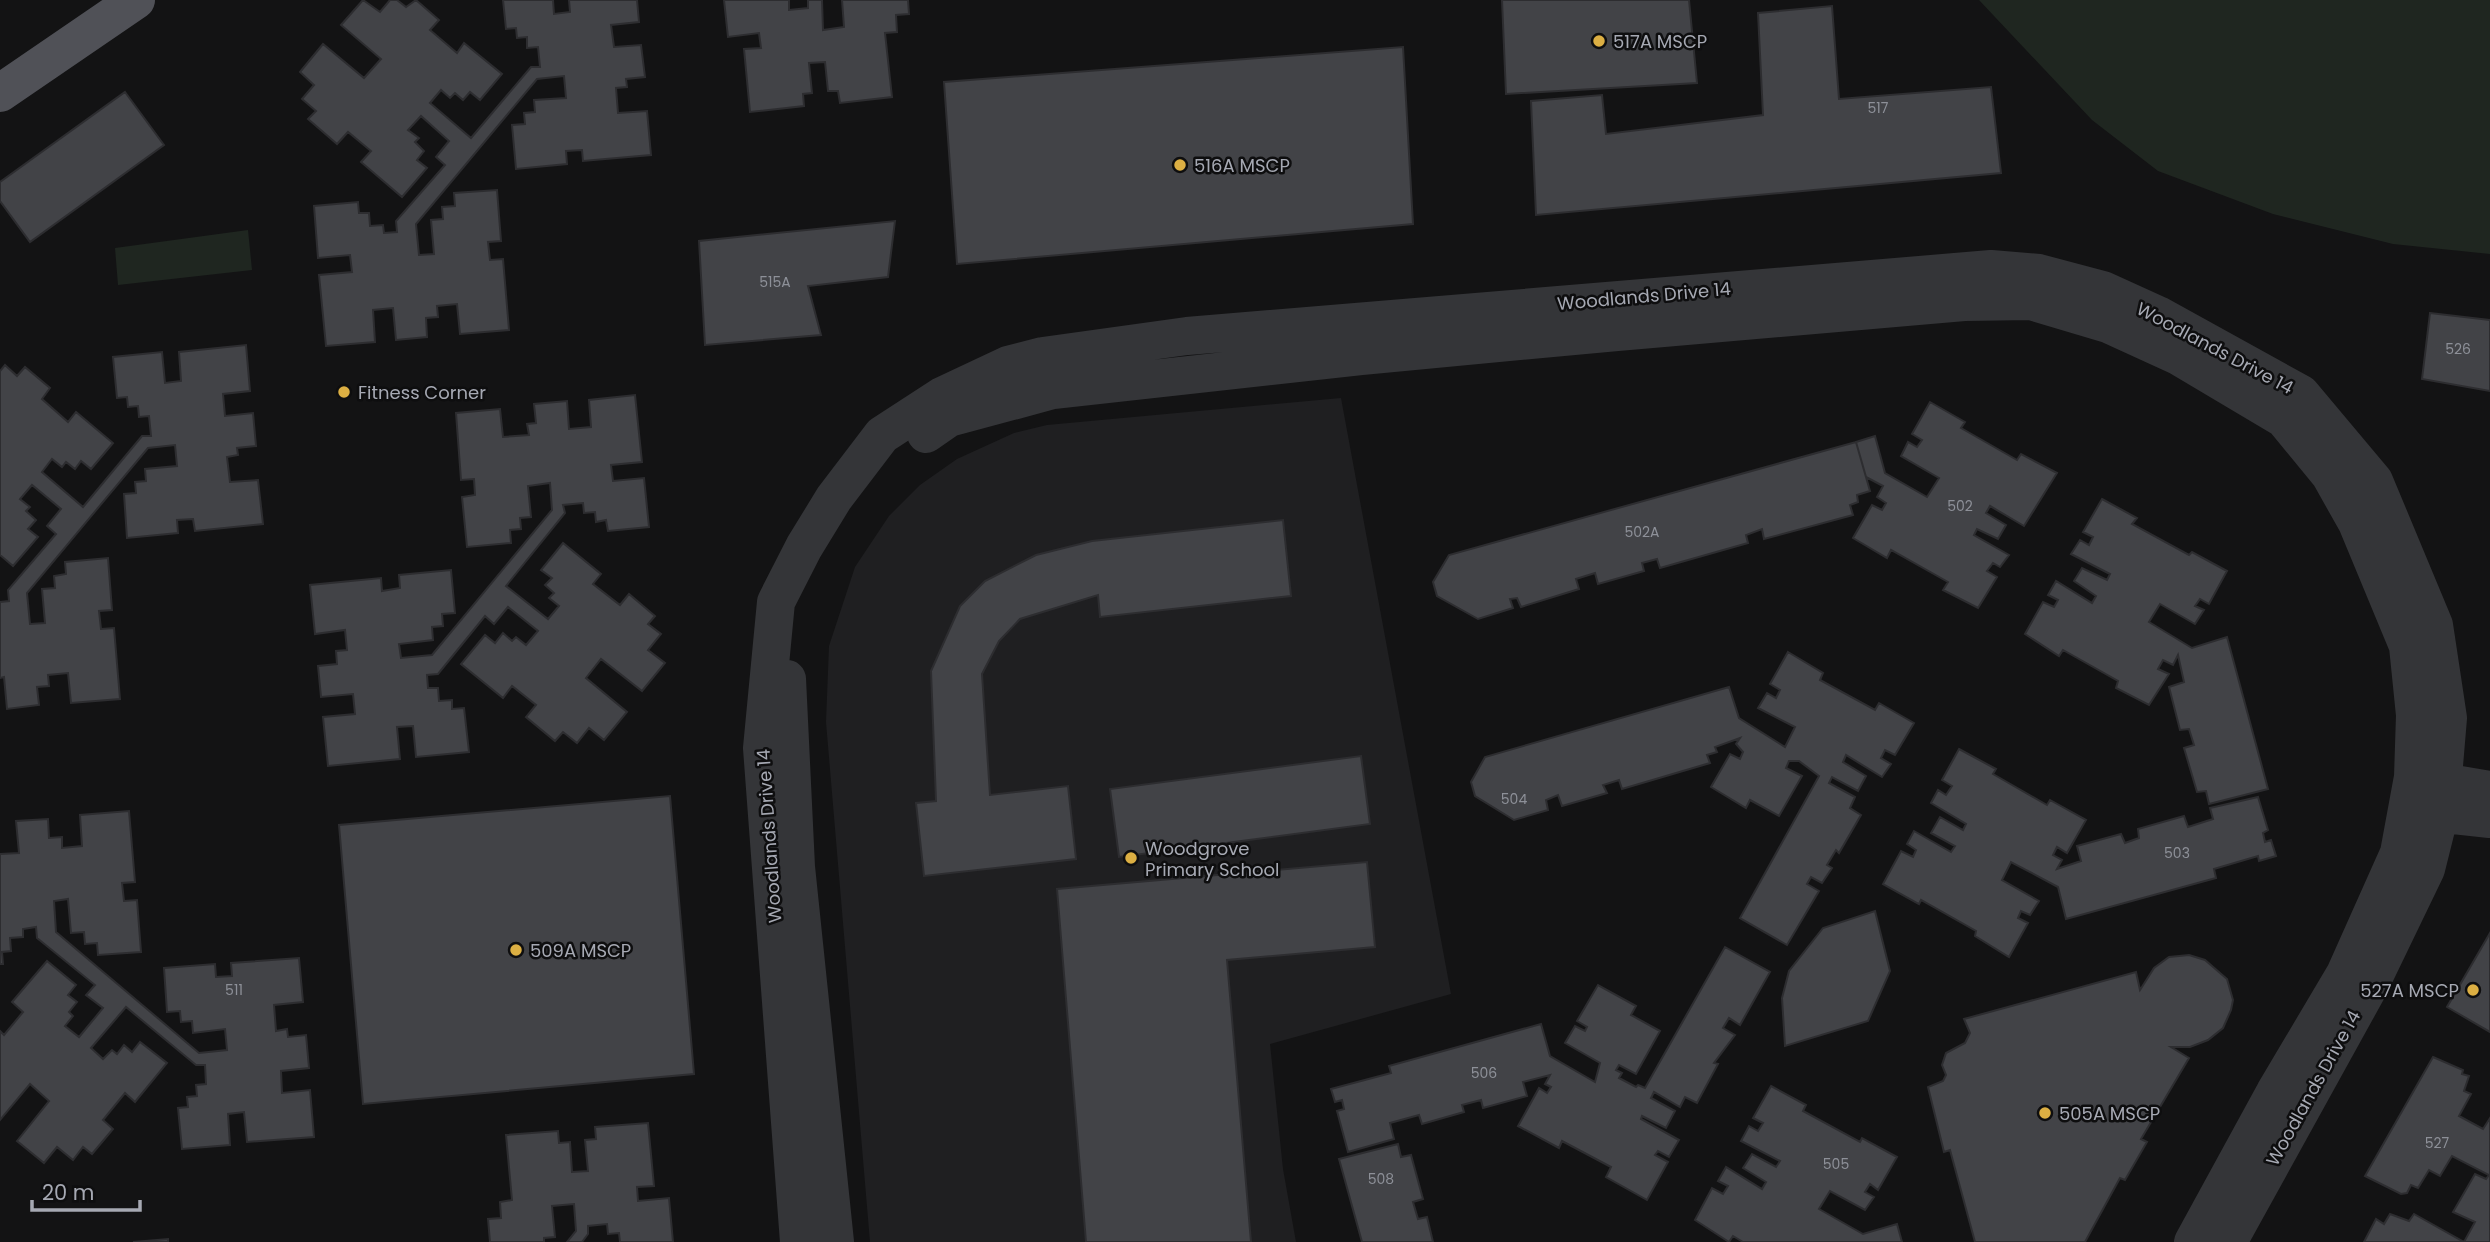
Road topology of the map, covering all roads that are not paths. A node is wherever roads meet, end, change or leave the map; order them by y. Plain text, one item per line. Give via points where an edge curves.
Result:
1 (136, 0) edge
2 (2, 93) edge
3 (2490, 790) edge
4 (2426, 796) junction
5 (2490, 819) edge
6 (799, 1242) edge
7 (835, 1242) edge
8 (2193, 1242) edge
9 (2228, 1242) edge

1 - 2 main road
3 - 4 street
4 - 5 street
4 - 6 street, Woodlands Drive 14 via 2448,719 2434,625 2374,481 2301,394 2103,290 2039,273 1991,269 1923,272 1187,336 1090,348 1008,365 942,396 883,435 834,498 776,602 762,748
4 - 7 street, Woodlands Drive 14 via 2407,646 2357,523 2330,475 2284,419 2190,363 2108,324 2031,301 1964,302 1303,362 1052,390 949,418 886,461 845,508 812,563 794,614 786,672 796,867
4 - 8 street, Woodlands Drive 14 via 2345,974
4 - 9 street, Woodlands Drive 14 via 2426,869 2370,985

